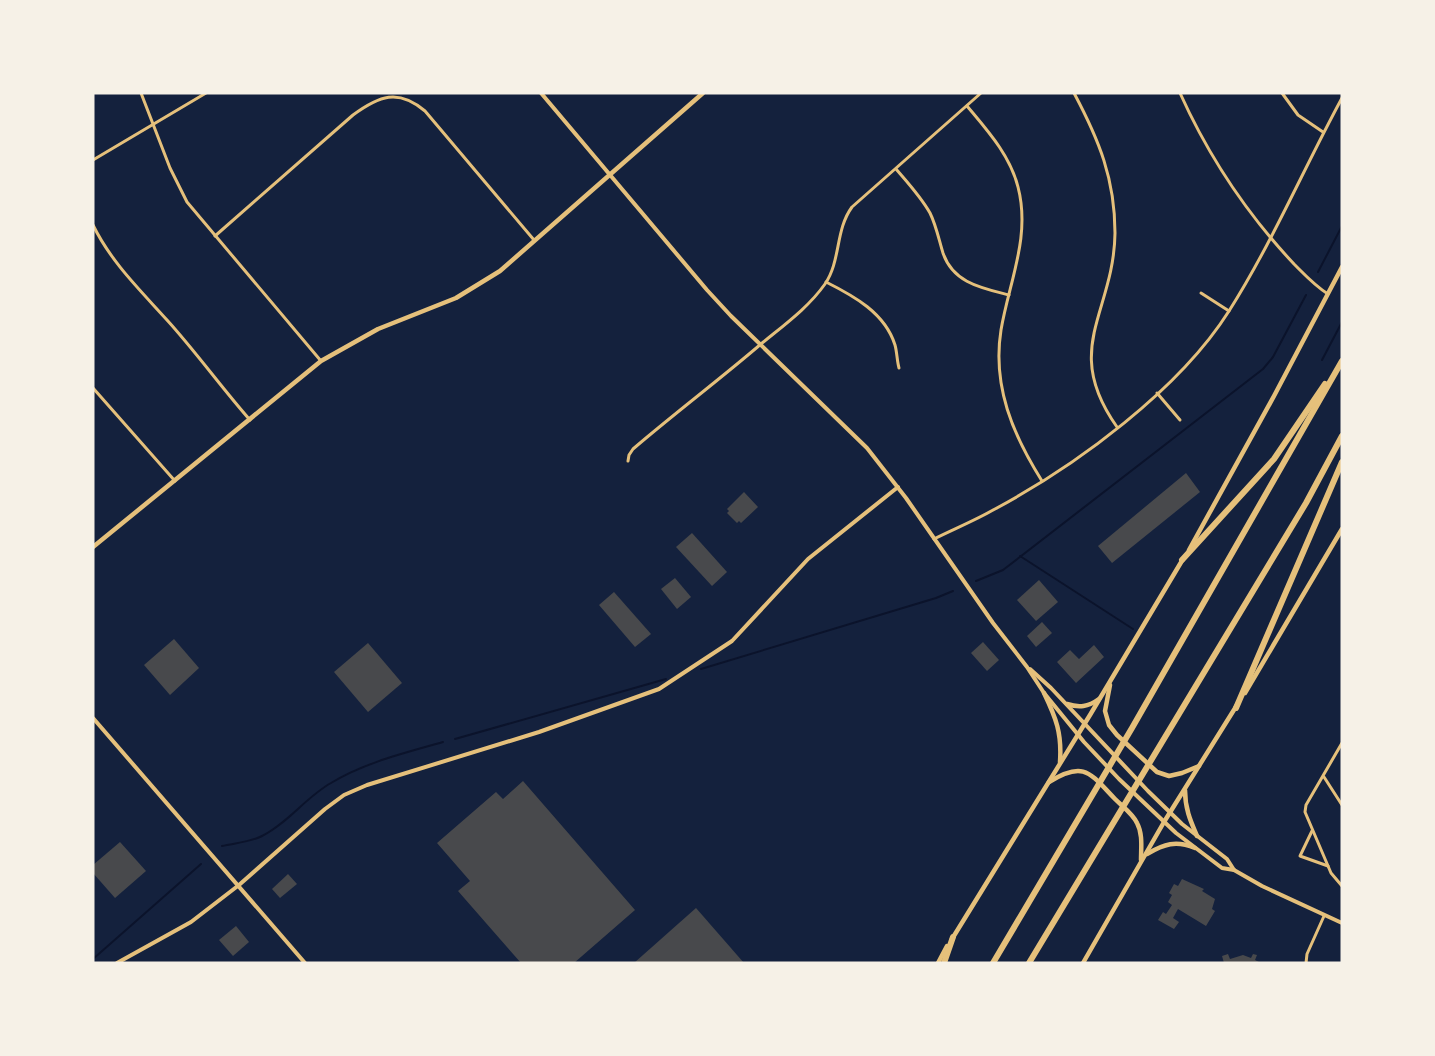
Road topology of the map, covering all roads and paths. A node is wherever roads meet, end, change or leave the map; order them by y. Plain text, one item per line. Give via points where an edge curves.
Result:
1 (141, 93) edge
2 (206, 93) edge
3 (541, 93) edge
4 (703, 93) edge
5 (981, 93) edge
6 (1074, 93) edge
7 (1180, 93) edge
8 (1282, 93) edge
9 (1342, 98) edge
10 (967, 105) junction
11 (154, 124) junction
12 (1323, 132) junction
13 (93, 160) edge
14 (895, 169) junction
15 (611, 175) junction
16 (93, 225) edge
17 (215, 236) junction
18 (1270, 238) junction
19 (536, 242) junction
20 (1342, 267) edge
21 (826, 282) junction
22 (1200, 293) dead end
23 (1328, 294) junction
24 (1009, 295) junction
25 (1229, 311) junction
26 (761, 345) junction
27 (1342, 360) edge
28 (321, 361) junction
29 (899, 368) dead end
30 (93, 388) edge
31 (1157, 393) junction
32 (250, 420) junction
33 (1180, 420) dead end
34 (1118, 426) junction
35 (1342, 436) edge
36 (628, 461) dead end
37 (1342, 462) edge
38 (175, 481) junction
39 (1042, 481) junction
40 (898, 487) junction
41 (1342, 529) edge
42 (934, 539) junction
43 (93, 547) edge
44 (1182, 560) junction
45 (1028, 667) junction
46 (1111, 680) junction
47 (1044, 693) junction
48 (1102, 694) junction
49 (1066, 704) junction
50 (1236, 708) junction
51 (93, 718) edge
52 (1085, 723) junction
53 (1078, 734) junction
54 (1342, 743) edge
55 (1060, 764) junction
56 (1199, 766) junction
57 (1324, 777) junction
58 (1048, 783) junction
59 (1185, 787) junction
60 (1342, 805) edge
61 (1170, 812) junction
62 (1164, 822) junction
63 (1312, 831) junction
64 (1197, 836) junction
65 (1195, 848) junction
66 (1144, 856) junction
67 (1141, 862) junction
68 (1328, 866) junction
69 (1234, 870) junction
70 (239, 885) junction
71 (1342, 886) edge
72 (1324, 916) junction
73 (1342, 923) edge
74 (953, 937) junction
75 (117, 963) edge
76 (306, 963) edge
77 (938, 963) edge
78 (944, 963) edge
79 (993, 963) edge
80 (1029, 963) edge
81 (1083, 963) edge
82 (1305, 963) edge

1 - 11 street
2 - 11 street
3 - 15 street
4 - 15 main road
5 - 10 street
6 - 34 street via 1094,130 1114,198 1112,260 1090,347 1096,391
7 - 18 street via 1206,145
8 - 12 street via 1298,115
9 - 12 street
10 - 14 street
10 - 24 street via 1008,159 1018,186 1022,244
11 - 13 street
11 - 17 street via 176,183
12 - 18 street
14 - 21 street via 848,213
14 - 24 street via 930,214 950,267 976,287
15 - 19 main road
15 - 26 street via 707,290
16 - 32 street via 127,276
17 - 19 street via 353,115 377,99 399,97 425,111
17 - 28 street
18 - 23 street
18 - 25 street
19 - 28 main road via 477,287 378,329
20 - 23 main road
21 - 26 street via 812,300
21 - 29 street via 870,308 894,344
22 - 25 street
23 - 44 main road
24 - 39 street via 998,356 1004,404 1014,432
25 - 31 street via 1192,359
26 - 36 street via 633,449
26 - 40 street via 856,435
27 - 44 highway via 1274,459
27 - 79 highway
28 - 32 main road
30 - 38 street
31 - 33 street
31 - 34 street
32 - 38 main road
34 - 39 street
35 - 80 highway via 1306,503
37 - 50 highway
38 - 43 main road
39 - 42 street via 995,510
40 - 42 street
40 - 70 street via 808,559 732,641 659,689 344,795
41 - 50 main road
42 - 45 street
44 - 46 main road
45 - 47 street
45 - 49 street
46 - 48 main road
46 - 56 main road via 1105,711 1116,735 1157,772 1169,776
47 - 53 street
47 - 55 main road via 1057,721
48 - 49 main road via 1082,707
48 - 52 main road
49 - 52 street
50 - 56 main road
51 - 70 street
52 - 53 main road
52 - 61 street
53 - 55 main road
53 - 62 street
54 - 57 street
55 - 58 main road
56 - 59 main road
57 - 60 street
57 - 63 street via 1306,805
58 - 67 main road via 1061,774 1090,773 1137,822
58 - 74 main road
59 - 61 main road
59 - 64 main road via 1185,803
61 - 62 main road
61 - 64 street
62 - 65 street
62 - 66 main road
63 - 68 street
63 - 68 street via 1300,856
64 - 69 street via 1227,859
65 - 66 main road via 1174,843
65 - 69 street via 1222,868
66 - 67 main road
67 - 81 main road
68 - 71 street
69 - 72 street
70 - 75 street via 191,922
70 - 76 street
72 - 73 street
72 - 82 street
74 - 77 main road
74 - 78 highway

